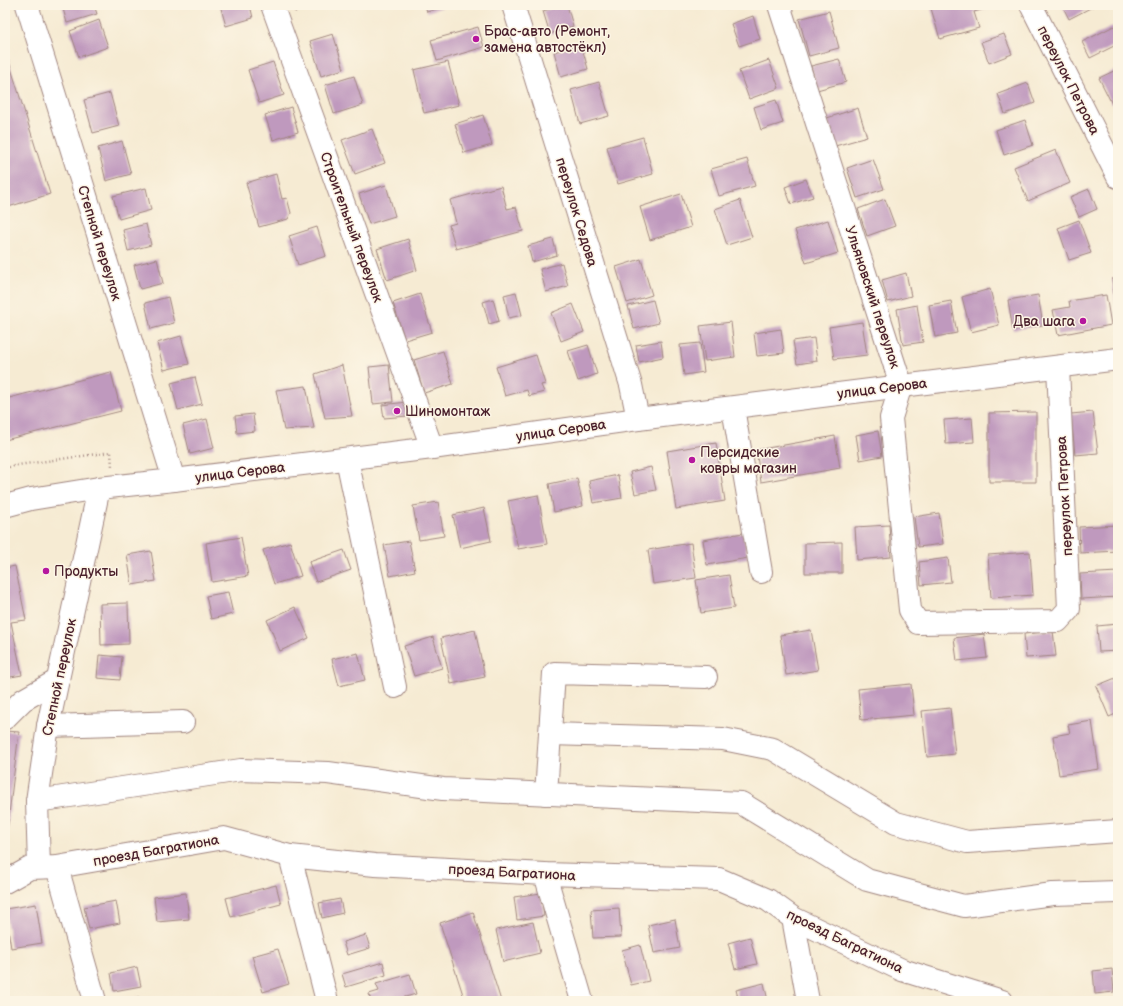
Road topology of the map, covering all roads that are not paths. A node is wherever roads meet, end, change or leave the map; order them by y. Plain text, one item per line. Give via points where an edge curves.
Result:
1 (27, 5) edge
2 (272, 5) edge
3 (513, 5) edge
4 (779, 5) edge
5 (1031, 5) edge
6 (1118, 177) edge
7 (1118, 359) edge
8 (1058, 367) junction
9 (901, 385) junction
10 (733, 408) junction
11 (638, 419) junction
12 (432, 448) junction
13 (347, 459) junction
14 (174, 480) junction
15 (99, 488) junction
16 (5, 506) edge
17 (761, 572) dead end
18 (1058, 621) joint
19 (706, 677) dead end
20 (58, 680) junction
21 (395, 687) dead end
22 (14, 699) edge
23 (5, 718) edge
24 (183, 722) dead end
25 (48, 726) junction
26 (550, 734) junction
27 (546, 794) junction
28 (37, 801) junction
29 (1118, 831) edge
30 (290, 856) junction
31 (48, 867) junction
32 (545, 874) junction
33 (5, 882) edge
34 (1118, 892) edge
35 (793, 918) junction
36 (95, 1001) edge
37 (327, 1001) edge
38 (582, 1001) edge
39 (808, 1001) edge
40 (1002, 1001) edge

1 - 14 street, Степной переулок
2 - 12 street, Строительный переулок
3 - 11 street, переулок Седова via 630,385
4 - 9 street, Ульяновский переулок
5 - 6 street, переулок Петрова
7 - 8 street, улица Серова
8 - 9 street, улица Серова
8 - 18 street, переулок Петрова via 1069,609
9 - 10 street, улица Серова
9 - 18 street, Ульяновский переулок via 891,418 910,610 918,623
10 - 11 street, улица Серова
10 - 17 street
11 - 12 street, улица Серова
12 - 13 street, улица Серова
13 - 14 street, улица Серова
13 - 21 street
14 - 15 street, улица Серова
15 - 16 street, улица Серова
15 - 20 street, Степной переулок
19 - 26 street via 554,673
20 - 22 street
20 - 25 street, Степной переулок
22 - 23 street
24 - 25 street
25 - 28 street, Степной переулок
26 - 27 street
26 - 29 street via 723,739 773,749 896,823 967,842
27 - 28 street via 443,789 328,773 241,770
27 - 34 street via 741,803 867,880 964,906 1053,894
28 - 31 street, Степной переулок
30 - 31 street, проезд Багратиона via 224,838
30 - 32 street, проезд Багратиона via 374,865
30 - 37 street
31 - 33 street, проезд Багратиона via 30,868
31 - 36 street, Степной переулок
32 - 35 street, проезд Багратиона via 719,879 768,900
32 - 38 street
35 - 39 street
35 - 40 street, проезд Багратиона via 902,970

